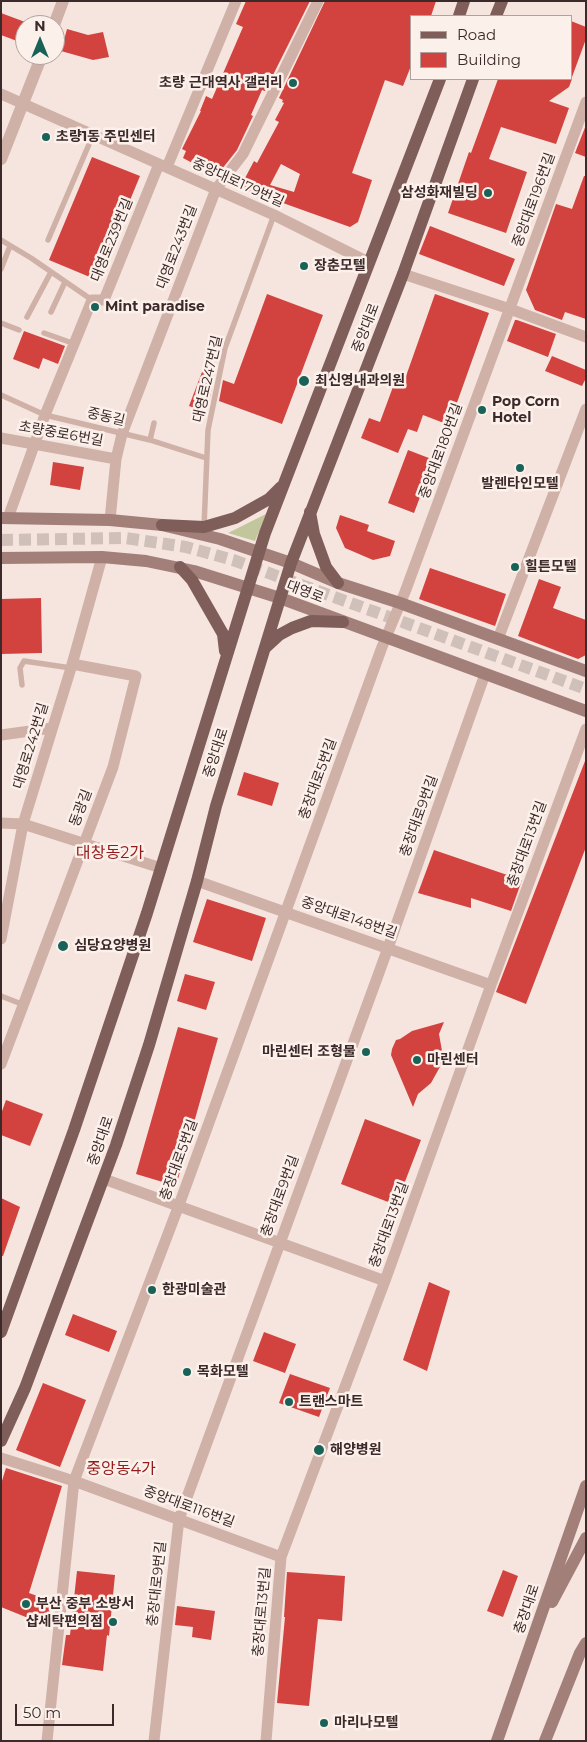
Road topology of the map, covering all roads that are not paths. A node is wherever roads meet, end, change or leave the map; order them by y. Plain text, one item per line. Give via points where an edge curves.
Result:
1 (63, 1) edge
2 (236, 1) edge
3 (318, 1) edge
4 (464, 1) edge
5 (502, 1) edge
6 (58, 15) edge
7 (459, 15) edge
8 (496, 15) edge
9 (38, 65) edge
10 (440, 80) edge
11 (473, 80) edge
12 (1, 94) edge
13 (586, 102) edge
14 (23, 104) junction
15 (93, 135) junction
16 (2, 155) edge
17 (163, 166) junction
18 (216, 188) junction
19 (274, 215) junction
20 (1, 240) edge
21 (48, 240) dead end
22 (10, 246) junction
23 (368, 262) junction
24 (1, 268) edge
25 (51, 272) junction
26 (403, 274) junction
27 (65, 282) junction
28 (92, 300) junction
29 (510, 309) junction
30 (51, 312) dead end
31 (27, 316) dead end
32 (1, 323) edge
33 (19, 330) dead end
34 (44, 333) dead end
35 (586, 336) edge
36 (75, 344) junction
37 (1, 395) edge
38 (586, 409) edge
39 (45, 415) junction
40 (154, 424) dead end
41 (122, 434) junction
42 (1, 438) edge
43 (150, 440) junction
44 (34, 444) junction
45 (116, 458) junction
46 (206, 458) junction
47 (286, 481) junction
48 (310, 511) junction
49 (4, 518) edge
50 (110, 520) junction
51 (162, 525) junction
52 (204, 527) junction
53 (259, 552) junction
54 (102, 557) junction
55 (1, 558) edge
56 (290, 563) junction
57 (180, 567) junction
58 (338, 583) junction
59 (247, 588) junction
60 (280, 598) junction
61 (400, 603) junction
62 (343, 622) junction
63 (386, 637) junction
64 (498, 639) junction
65 (266, 647) junction
66 (225, 658) junction
67 (72, 666) junction
68 (586, 671) edge
69 (485, 674) junction
70 (22, 685) dead end
71 (586, 711) edge
72 (52, 728) junction
73 (586, 729) edge
74 (1, 735) edge
75 (1, 823) edge
76 (23, 824) junction
77 (84, 843) junction
78 (161, 868) junction
79 (198, 881) junction
80 (5, 889) edge
81 (286, 912) junction
82 (1, 937) edge
83 (388, 948) junction
84 (491, 984) junction
85 (1, 996) edge
86 (24, 1005) junction
87 (6, 1041) edge
88 (1, 1064) edge
89 (104, 1179) junction
90 (179, 1205) junction
91 (280, 1242) junction
92 (385, 1281) junction
93 (1, 1332) edge
94 (1, 1440) edge
95 (1, 1458) edge
96 (74, 1481) junction
97 (586, 1486) edge
98 (179, 1519) junction
99 (586, 1538) edge
100 (281, 1556) junction
101 (586, 1633) edge
102 (532, 1638) junction
103 (583, 1648) edge
104 (47, 1741) edge
105 (154, 1741) edge
106 (266, 1741) edge
107 (496, 1741) edge
108 (545, 1741) edge

1 - 6 street
2 - 17 street
3 - 18 street, 대영로243번길 via 243,154
4 - 7 main road
5 - 8 main road
9 - 14 street
10 - 23 main road, 중앙대로
11 - 26 main road, 중앙대로
12 - 14 street, 중앙대로179번길
13 - 29 street, 중앙대로196번길
14 - 15 street, 중앙대로179번길
14 - 16 street
15 - 17 street, 중앙대로179번길
15 - 21 lane
17 - 18 street, 중앙대로179번길
17 - 28 street, 대영로239번길 via 104,300
18 - 19 street, 중앙대로179번길
18 - 41 street, 대영로243번길
19 - 23 street, 중앙대로179번길
19 - 46 lane, 대영로247번길 via 225,348 208,430
20 - 22 lane
22 - 24 lane
22 - 25 lane
23 - 47 main road, 중앙대로
25 - 27 lane
25 - 31 lane
26 - 29 street
26 - 48 main road, 중앙대로
27 - 28 lane
27 - 30 lane
28 - 36 street, 대영로239번길
29 - 35 street
29 - 61 street, 중앙대로180번길
32 - 33 lane
34 - 36 lane
36 - 39 street, 대영로239번길
37 - 39 lane, 중동길
38 - 64 street
39 - 41 lane, 중동길
39 - 44 street, 대영로239번길
40 - 43 lane
41 - 43 lane, 중동길
41 - 45 street, 대영로243번길
42 - 44 street, 초량중로6번길
43 - 46 lane, 중동길
44 - 45 street, 초량중로6번길
44 - 49 street, 대영로239번길
45 - 50 street, 대영로243번길
46 - 52 lane, 대영로247번길
47 - 52 main road via 269,499 235,518
47 - 53 main road, 중앙대로
48 - 56 main road, 중앙대로
48 - 58 main road via 326,567
49 - 50 main road, 대영로
50 - 51 main road, 대영로
51 - 52 main road
51 - 53 main road, 대영로
53 - 56 main road, 대영로
53 - 59 main road, 중앙대로
54 - 55 main road, 대영로
54 - 57 main road, 대영로
54 - 67 street, 대영로242번길
56 - 58 main road, 대영로
56 - 60 main road, 중앙대로
57 - 59 main road, 대영로
57 - 66 main road via 192,580 223,634
58 - 61 main road, 대영로
59 - 60 main road, 대영로
59 - 66 main road, 중앙대로
60 - 62 main road, 대영로
60 - 65 main road, 중앙대로
61 - 63 street, 충장대로5번길
61 - 64 main road, 대영로
62 - 63 main road, 대영로
62 - 65 main road via 312,621 279,635
63 - 69 main road, 대영로
63 - 81 street, 충장대로5번길
64 - 68 main road, 대영로
65 - 79 main road, 중앙대로 via 216,806
66 - 78 main road, 중앙대로
67 - 70 lane via 24,661 20,668
67 - 72 street, 대영로242번길
67 - 77 street, 동광길 via 136,676 113,767
69 - 71 main road, 대영로
69 - 83 street, 충장대로9번길
72 - 74 street
72 - 76 street, 대영로242번길
73 - 84 street, 충장대로13번길
75 - 76 street
76 - 77 street
76 - 80 street, 대영로242번길
77 - 78 street
77 - 86 street, 동광길
78 - 93 main road, 중앙대로 via 74,1130
79 - 81 street, 중앙대로148번길
79 - 89 main road, 중앙대로 via 149,1045
80 - 82 street, 대영로242번길
81 - 83 street, 중앙대로148번길
81 - 90 street, 충장대로5번길
83 - 84 street, 중앙대로148번길
83 - 91 street, 충장대로9번길
84 - 92 street, 충장대로13번길
85 - 86 lane
86 - 87 street, 동광길
87 - 88 street, 동광길
89 - 90 street
89 - 94 main road, 중앙대로 via 25,1388
90 - 91 street
90 - 96 street, 충장대로5번길
91 - 92 street
91 - 98 street, 충장대로9번길
92 - 100 street, 충장대로13번길
95 - 96 street, 중앙대로116번길
96 - 98 street, 중앙대로116번길
96 - 104 street, 충장대로5번길
97 - 102 main road, 충장대로
98 - 100 street, 중앙대로116번길
98 - 105 street, 충장대로9번길
99 - 102 main road
100 - 106 street, 충장대로13번길
101 - 103 main road
102 - 107 main road, 충장대로
103 - 108 main road

